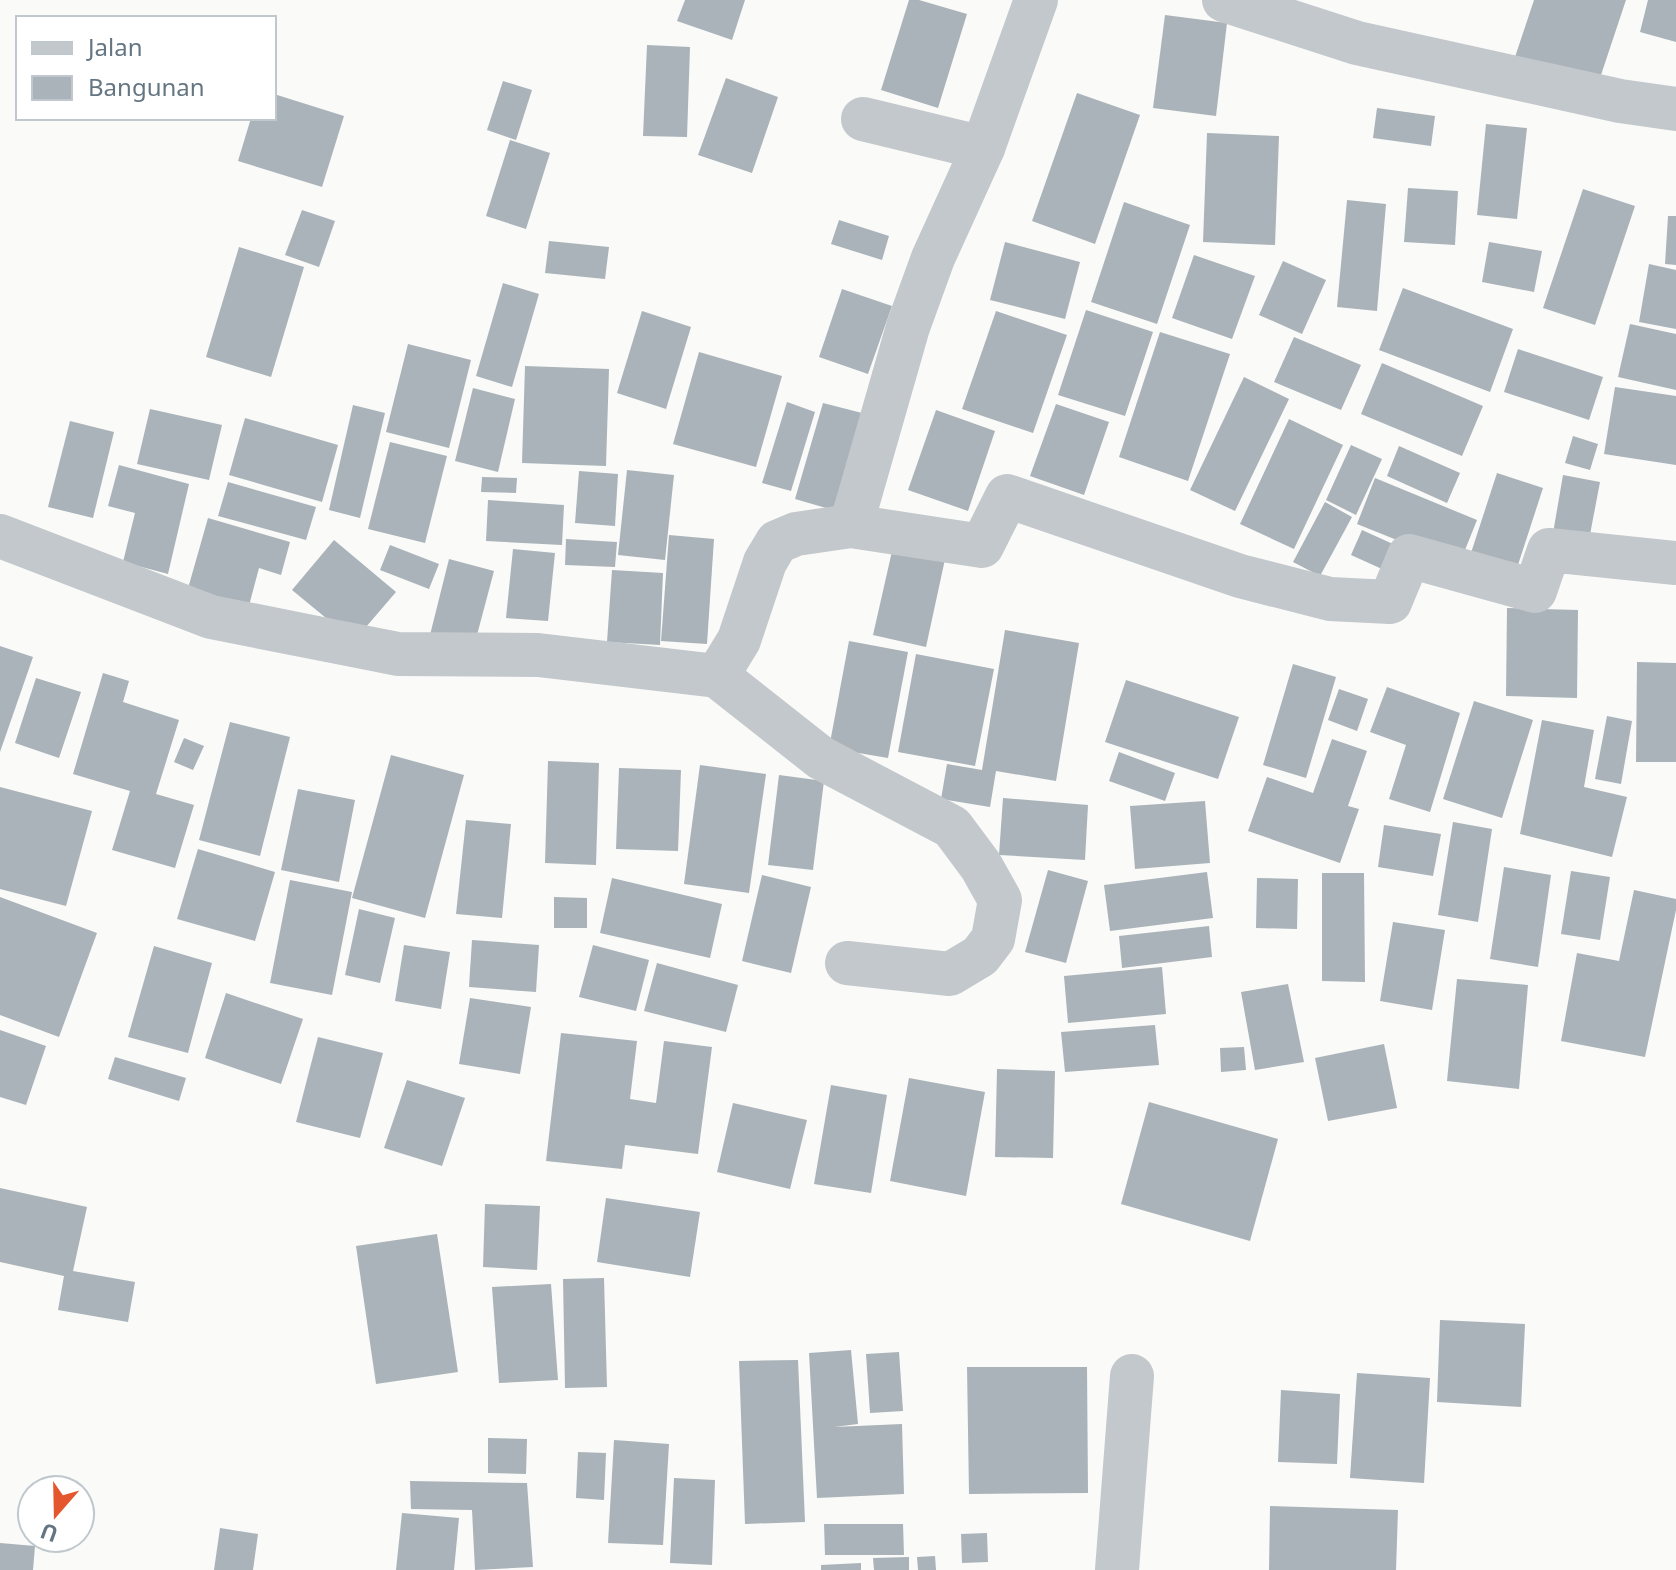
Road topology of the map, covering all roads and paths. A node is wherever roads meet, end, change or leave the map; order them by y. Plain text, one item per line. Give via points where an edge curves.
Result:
1 (1036, 0) edge
2 (1224, 0) edge
3 (1331, 0) edge
4 (1357, 43) junction
5 (1676, 109) edge
6 (863, 119) dead end
7 (983, 148) junction
8 (851, 526) junction
9 (0, 536) edge
10 (1676, 563) edge
11 (717, 676) junction
12 (847, 963) dead end
13 (1132, 1376) dead end
14 (1117, 1570) edge

1 - 7 street
2 - 4 street
3 - 4 street
4 - 5 street
6 - 7 street
7 - 8 street via 908,327
8 - 10 street via 982,546 1007,496 1240,576 1330,599 1390,602 1409,556 1535,591 1549,550
8 - 11 street via 777,542 739,640
9 - 11 street via 211,617 398,654 538,655
11 - 12 street via 821,758 952,827 1000,900 993,939 980,956 950,974
13 - 14 street

